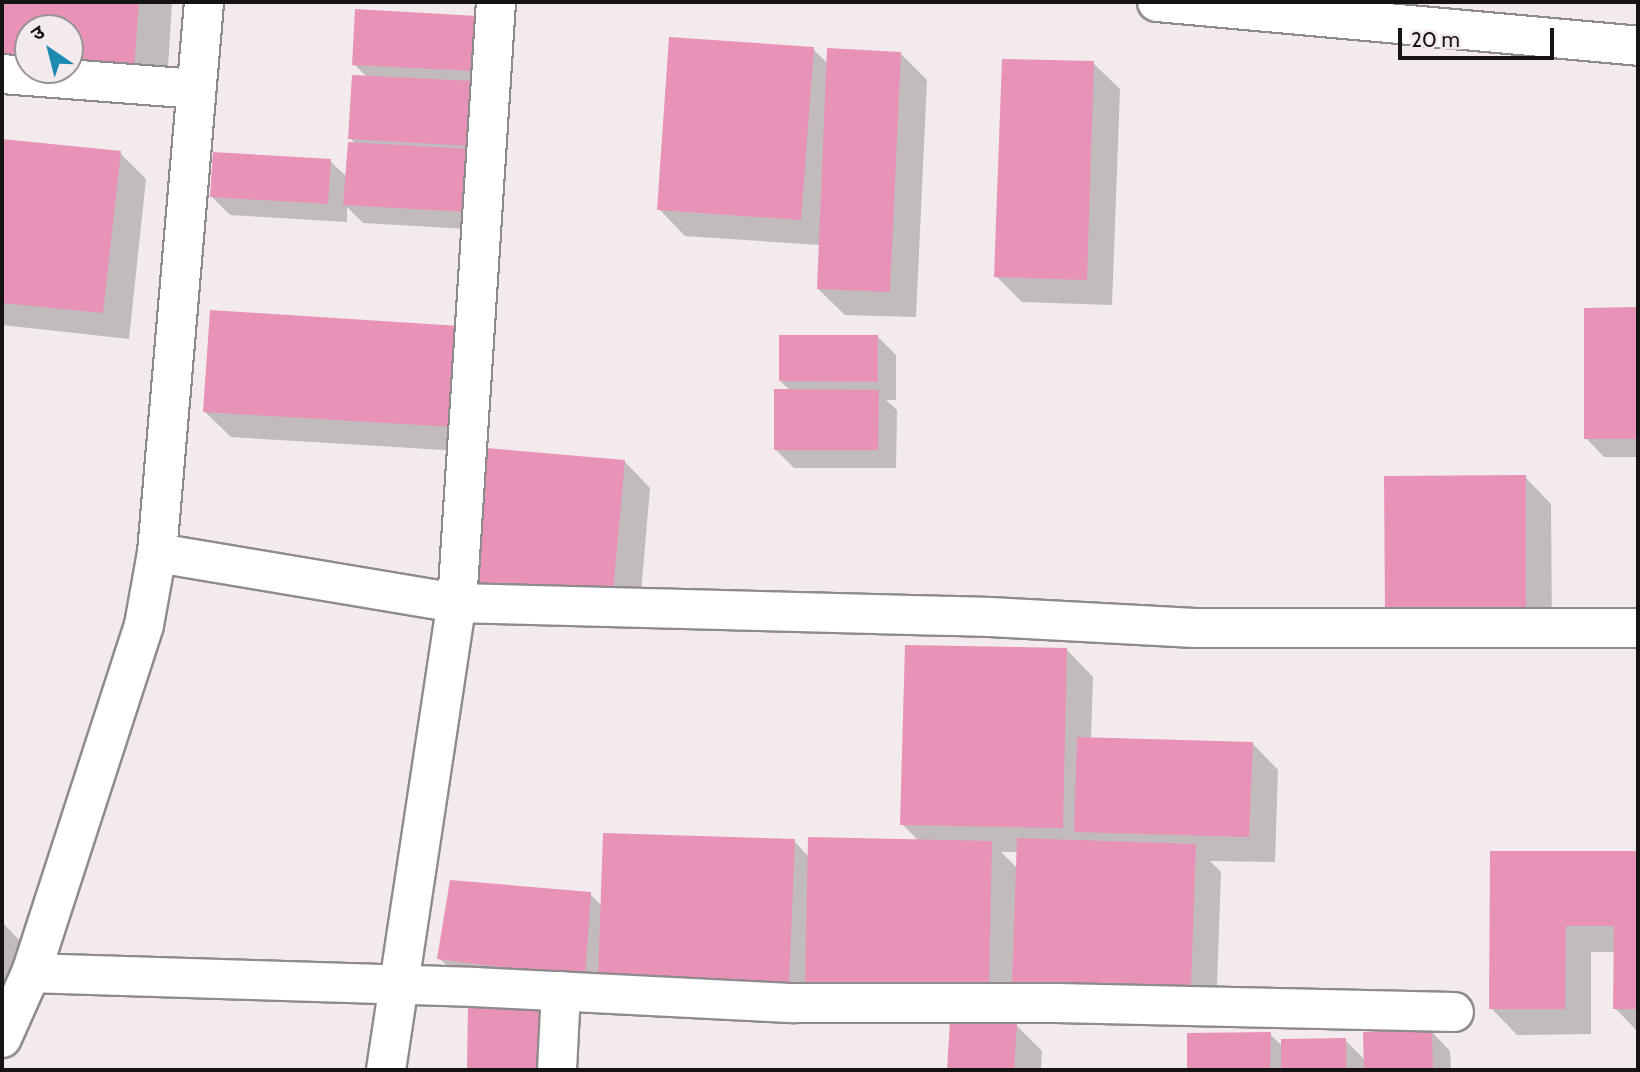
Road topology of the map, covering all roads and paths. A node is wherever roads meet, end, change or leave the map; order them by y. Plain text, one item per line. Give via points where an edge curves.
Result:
1 (204, 2) edge
2 (496, 2) edge
3 (1157, 2) edge
4 (1342, 9) edge
5 (1638, 46) edge
6 (2, 74) edge
7 (196, 89) junction
8 (157, 553) junction
9 (457, 603) junction
10 (1638, 628) edge
11 (31, 973) junction
12 (398, 984) junction
13 (561, 991) junction
14 (1454, 1012) dead end
15 (2, 1038) edge
16 (386, 1070) edge
17 (557, 1070) edge

1 - 7 street
2 - 9 street
3 - 4 street
4 - 5 street
6 - 7 street
7 - 8 street
8 - 9 street
8 - 11 street via 130,674
9 - 10 street via 1195,628
9 - 12 street
11 - 12 street
11 - 15 street
12 - 13 street
12 - 16 street
13 - 14 street via 795,1003
13 - 17 street

